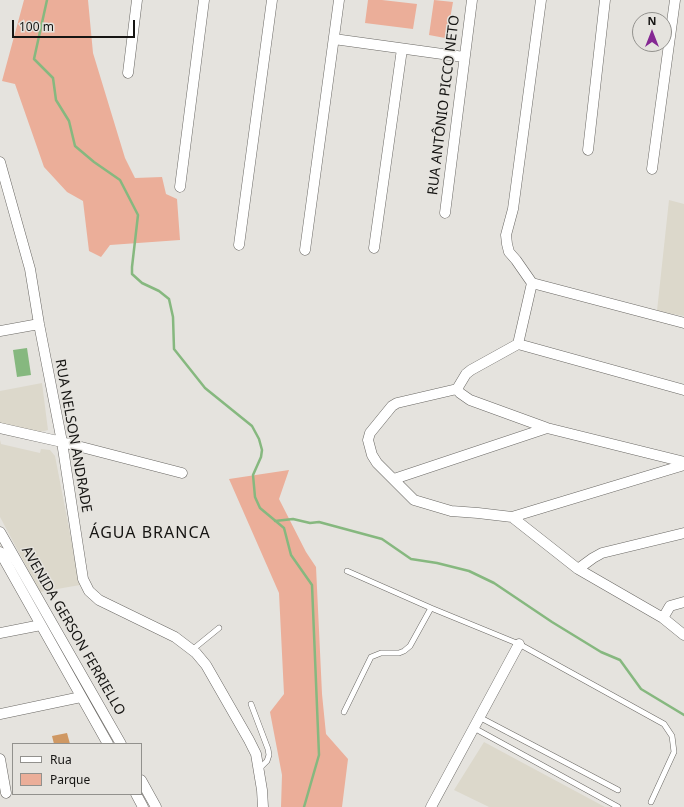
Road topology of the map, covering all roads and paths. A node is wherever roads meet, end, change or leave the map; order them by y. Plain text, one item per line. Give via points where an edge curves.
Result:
1 (136, 0) edge
2 (204, 0) edge
3 (272, 0) edge
4 (339, 0) edge
5 (472, 0) edge
6 (541, 0) edge
7 (605, 0) edge
8 (674, 0) edge
9 (334, 39) junction
10 (402, 49) junction
11 (464, 57) junction
12 (128, 73) dead end
13 (588, 150) dead end
14 (0, 162) edge
15 (652, 169) dead end
16 (180, 187) dead end
17 (445, 213) dead end
18 (239, 245) dead end
19 (374, 248) dead end
20 (305, 250) dead end
21 (532, 283) junction
22 (38, 324) junction
23 (684, 324) edge
24 (0, 331) edge
25 (518, 344) junction
26 (457, 389) junction
27 (684, 390) edge
28 (0, 428) edge
29 (547, 428) junction
30 (62, 442) junction
31 (684, 463) edge
32 (182, 473) dead end
33 (394, 479) junction
34 (512, 518) junction
35 (0, 532) edge
36 (684, 533) edge
37 (0, 553) edge
38 (578, 569) junction
39 (348, 571) dead end
40 (684, 602) edge
41 (431, 608) junction
42 (663, 618) junction
43 (41, 625) junction
44 (219, 628) dead end
45 (0, 633) edge
46 (684, 635) edge
47 (519, 644) junction
48 (192, 650) junction
49 (82, 697) junction
50 (251, 704) dead end
51 (344, 712) dead end
52 (0, 714) edge
53 (480, 717) junction
54 (474, 728) junction
55 (107, 743) edge
56 (120, 743) edge
57 (0, 759) edge
58 (259, 769) junction
59 (142, 782) edge
60 (618, 790) dead end
61 (6, 793) edge
62 (137, 795) edge
63 (651, 802) dead end
64 (143, 807) edge
65 (156, 807) edge
66 (263, 807) edge
67 (431, 807) edge
68 (618, 807) edge

1 - 12 street
2 - 16 street
3 - 18 street
4 - 9 street
5 - 11 street, RUA ANTÔNIO PICCO NETO
6 - 21 street via 513,208 506,235 509,252
7 - 13 street
8 - 15 street
9 - 10 street
9 - 20 street
10 - 11 street
10 - 19 street
11 - 17 street, RUA ANTÔNIO PICCO NETO
14 - 22 street, RUA NELSON ANDRADE via 30,269
21 - 23 street
21 - 25 street
22 - 24 street
22 - 30 street, RUA NELSON ANDRADE
25 - 26 street via 471,370
25 - 27 street
26 - 29 street via 470,400
26 - 33 street via 394,405 371,431 368,440 372,455
28 - 30 street
29 - 31 street
29 - 33 street
30 - 32 street
30 - 48 street, RUA NELSON ANDRADE via 83,579 89,591 100,600 175,637
31 - 34 street
33 - 34 street via 418,502 451,511
34 - 38 street
35 - 56 street, AVENIDA GERSON FERRIELLO
36 - 38 street via 602,553
37 - 43 street, AVENIDA GERSON FERRIELLO
38 - 42 street
39 - 41 lane
40 - 42 street via 670,606
41 - 47 lane
41 - 51 lane via 410,646 399,653 381,653 371,657
42 - 46 street
43 - 45 street
43 - 49 street, AVENIDA GERSON FERRIELLO
44 - 48 lane
47 - 53 street
47 - 63 lane via 664,724 672,736 674,752
48 - 58 street, RUA NELSON ANDRADE via 206,665 249,740 256,754
49 - 52 street
49 - 55 street, AVENIDA GERSON FERRIELLO
50 - 58 lane via 269,755
53 - 54 street
53 - 60 lane
54 - 67 street
54 - 68 lane
57 - 61 street
58 - 66 street, RUA NELSON ANDRADE
59 - 65 street
62 - 64 street

